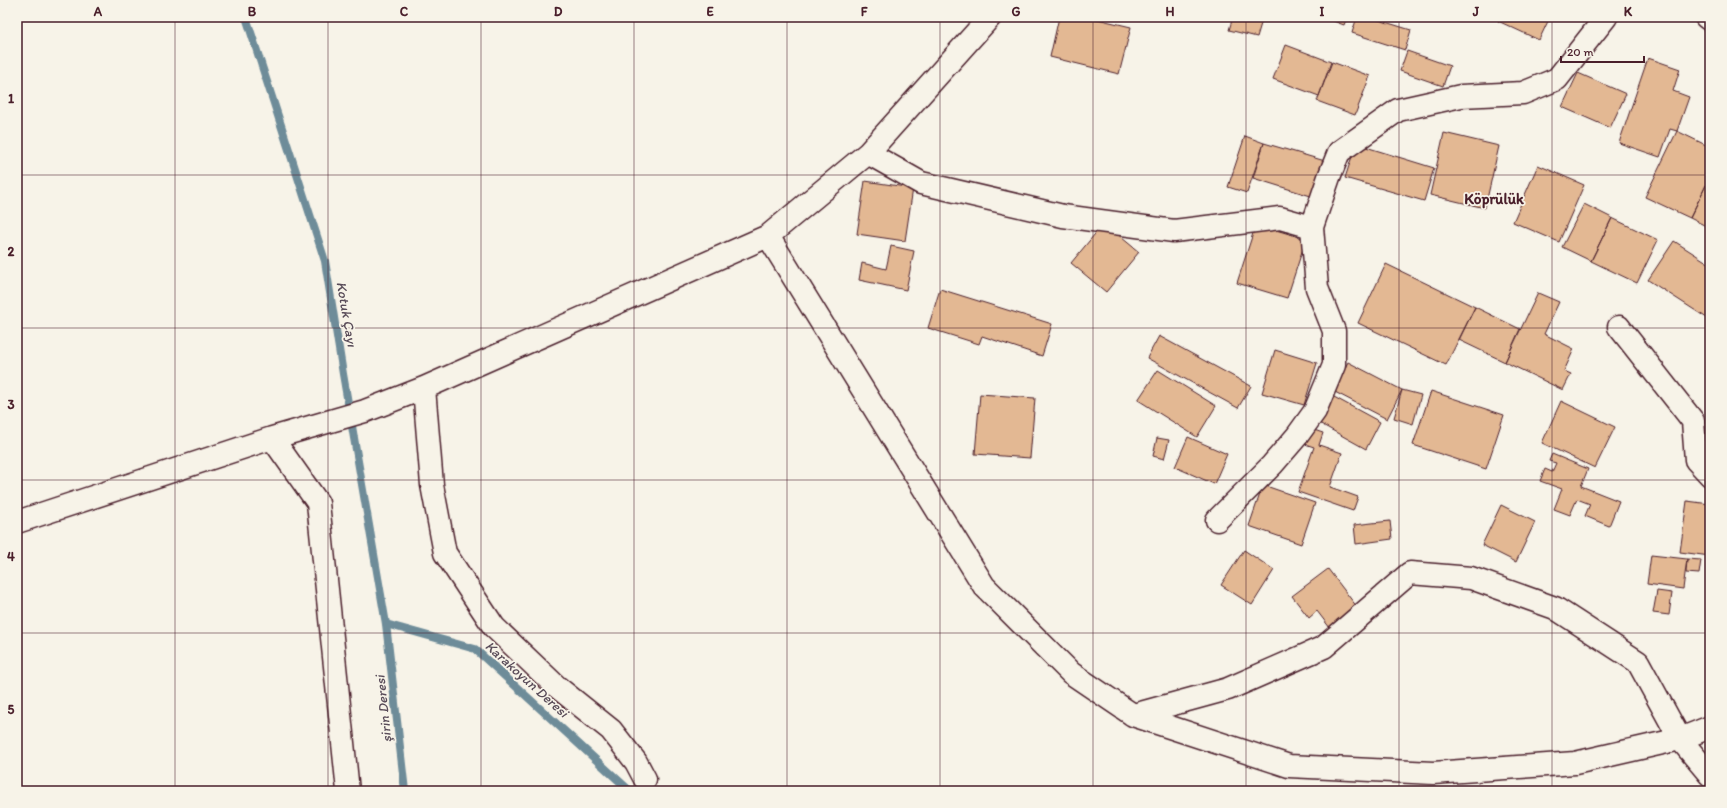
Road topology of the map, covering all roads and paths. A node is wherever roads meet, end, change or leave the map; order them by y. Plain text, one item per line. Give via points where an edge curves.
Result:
1 (990, 17) edge
2 (1606, 17) edge
3 (1706, 17) edge
4 (1710, 20) edge
5 (868, 153) junction
6 (1312, 227) junction
7 (768, 236) junction
8 (1619, 327) dead end
9 (424, 388) junction
10 (272, 438) junction
11 (1710, 474) edge
12 (1217, 520) dead end
13 (17, 522) edge
14 (1133, 715) junction
15 (1710, 727) edge
16 (1680, 739) junction
17 (1710, 775) edge
18 (646, 779) dead end
19 (348, 791) edge

1 - 5 street
2 - 6 street via 1557,79 1523,94 1461,96 1398,110 1339,152
3 - 4 street
5 - 6 street via 921,183 1063,216 1174,231 1280,218
5 - 7 street
6 - 12 street via 1317,288 1334,331 1334,365 1314,411 1297,436
7 - 9 street
7 - 14 street via 984,586 1071,673
8 - 11 street via 1693,421 1696,460
9 - 10 street via 365,411
9 - 18 street via 432,485 445,553 494,627 556,686 611,730
10 - 13 street
10 - 19 street via 318,503
14 - 16 street via 1289,766 1434,773 1575,764
14 - 16 street via 1228,689 1324,647 1410,573 1471,578 1555,608 1638,662
15 - 16 street
16 - 17 street

